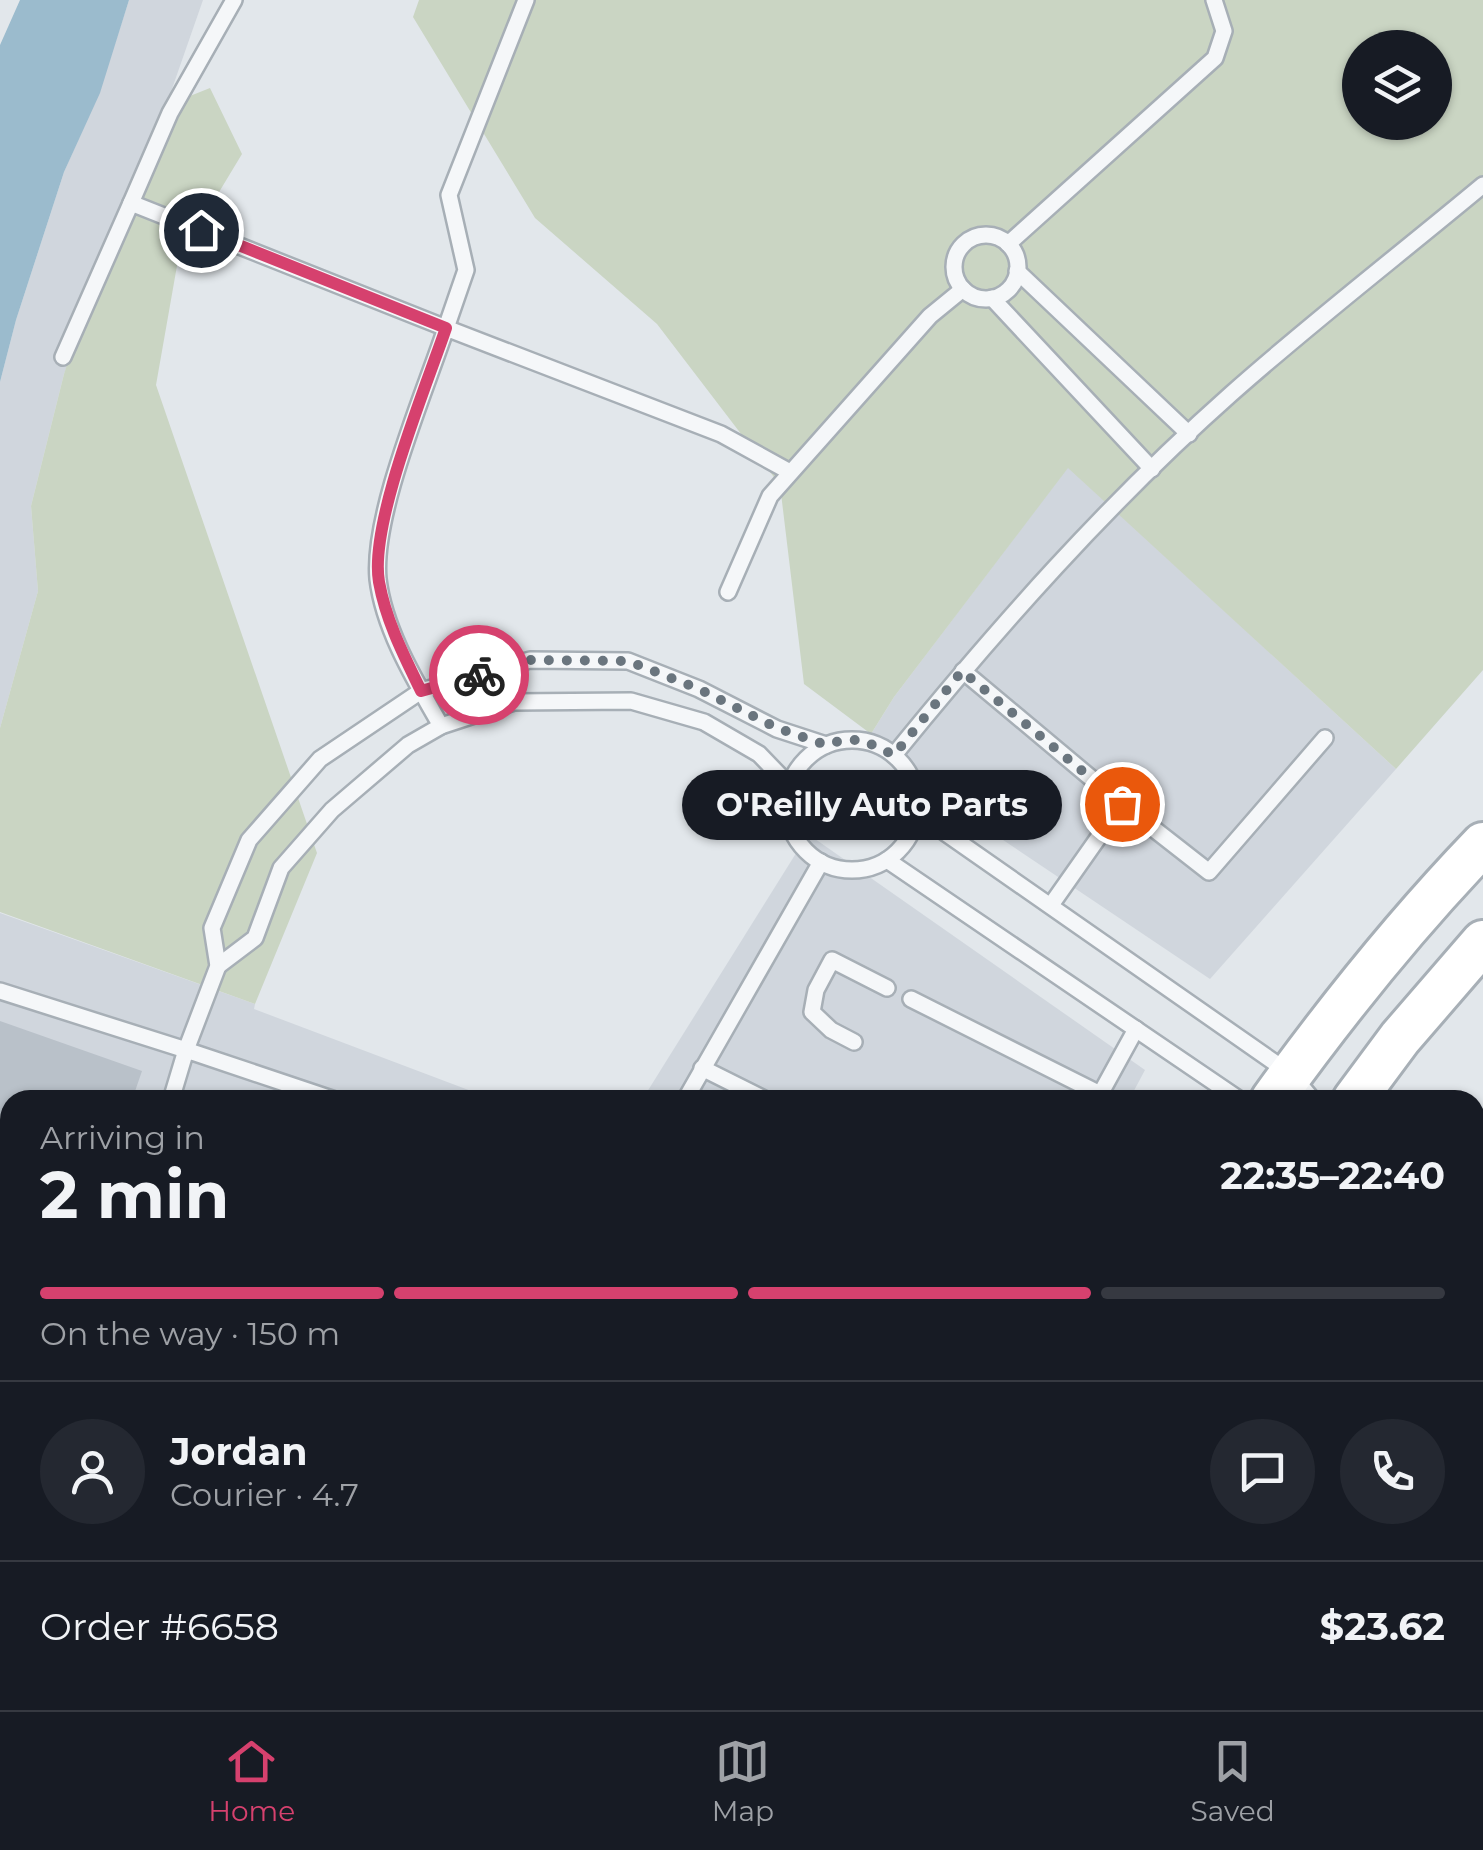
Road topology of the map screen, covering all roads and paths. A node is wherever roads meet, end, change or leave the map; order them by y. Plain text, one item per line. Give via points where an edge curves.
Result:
1 (234, 0) edge
2 (526, 0) edge
3 (1214, 0) edge
4 (1483, 186) edge
5 (131, 203) junction
6 (1008, 244) junction
7 (1018, 271) junction
8 (962, 289) junction
9 (992, 298) junction
10 (446, 328) junction
11 (64, 357) dead end
12 (1190, 434) junction
13 (1152, 469) junction
14 (790, 472) junction
15 (728, 592) dead end
16 (962, 671) junction
17 (421, 691) junction
18 (441, 726) junction
19 (1324, 738) dead end
20 (826, 745) junction
21 (894, 755) junction
22 (789, 786) junction
23 (1122, 804) junction
24 (917, 813) junction
25 (1483, 844) edge
26 (887, 860) junction
27 (821, 862) junction
28 (1050, 905) junction
29 (1483, 942) edge
30 (218, 966) junction
31 (887, 988) dead end
32 (0, 991) edge
33 (911, 1000) dead end
34 (1136, 1029) junction
35 (854, 1042) dead end
36 (186, 1050) junction
37 (702, 1068) junction
38 (174, 1090) edge
39 (306, 1090) edge
40 (690, 1090) edge
41 (746, 1090) edge
42 (1085, 1090) edge
43 (1102, 1090) edge
44 (1225, 1090) edge
45 (1289, 1090) edge
46 (1293, 1090) edge
47 (1361, 1090) edge

1 - 5 lane via 170,113
2 - 10 lane via 448,195 466,270
3 - 6 lane via 1224,32 1215,58
4 - 12 lane
5 - 10 lane
5 - 11 lane
6 - 7 lane
6 - 8 lane via 977,236 960,249 954,270
7 - 9 lane via 1009,289
7 - 12 lane
8 - 9 lane
8 - 14 lane
9 - 13 lane
10 - 14 lane via 721,434
10 - 17 lane via 393,484 380,546 378,579 393,634
12 - 13 lane
13 - 16 lane
14 - 15 lane via 770,496
16 - 21 lane
16 - 23 lane
17 - 18 lane
17 - 20 lane via 530,660 628,661
17 - 30 lane via 320,760 249,840 212,928
18 - 22 lane via 514,702 631,702 704,722 759,754
18 - 30 lane via 332,810 281,868 254,938
19 - 23 lane via 1209,872
20 - 21 lane via 862,740
20 - 22 lane via 797,768
21 - 24 lane via 909,771
22 - 27 lane via 792,829
23 - 28 lane
24 - 26 lane via 902,848
24 - 28 lane
25 - 46 main road via 1360,983
26 - 27 lane via 854,870
26 - 34 lane
27 - 37 lane
28 - 45 lane
29 - 47 main road
30 - 36 lane
31 - 35 lane via 832,960 812,1012
32 - 36 lane
33 - 42 lane
34 - 43 lane
34 - 44 lane
36 - 38 lane
36 - 39 lane
37 - 40 lane
37 - 41 lane

